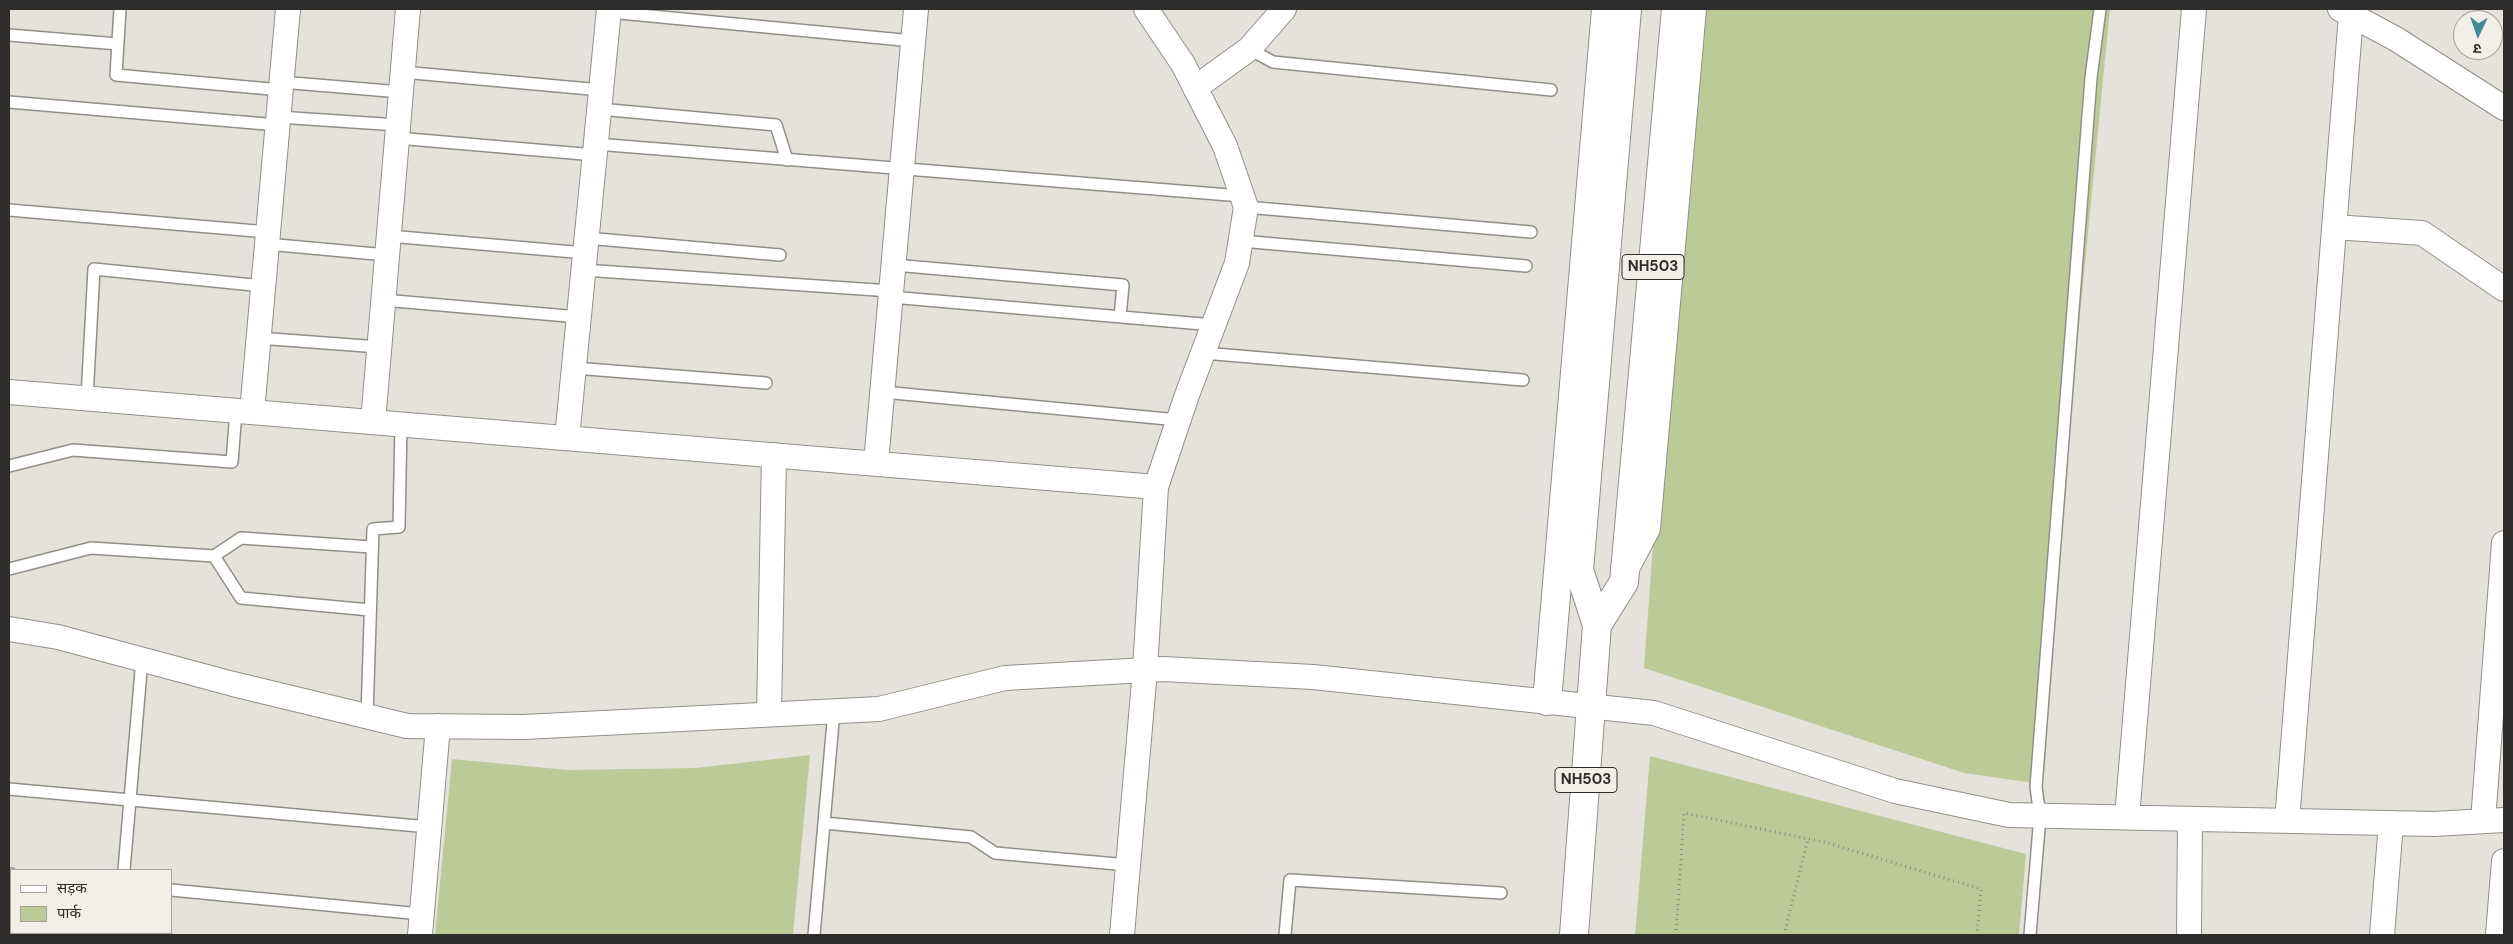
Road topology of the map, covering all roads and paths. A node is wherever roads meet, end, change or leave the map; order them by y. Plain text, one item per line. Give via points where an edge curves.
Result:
1 (120, 9) edge
2 (288, 9) edge
3 (408, 9) edge
4 (916, 9) edge
5 (1146, 9) edge
6 (1284, 9) edge
7 (1606, 9) edge
8 (1627, 9) edge
9 (1676, 9) edge
10 (1692, 9) edge
11 (2100, 9) edge
12 (2194, 9) edge
13 (609, 10) edge
14 (2345, 12) edge
15 (9, 35) edge
16 (913, 41) junction
17 (118, 44) junction
18 (1249, 48) junction
19 (402, 82) junction
20 (281, 86) junction
21 (1195, 88) junction
22 (1551, 90) dead end
23 (600, 99) junction
24 (9, 102) edge
25 (2504, 108) edge
26 (278, 121) junction
27 (397, 132) junction
28 (595, 149) junction
29 (787, 160) junction
30 (902, 169) junction
31 (1244, 201) junction
32 (9, 210) edge
33 (2334, 227) junction
34 (1531, 232) dead end
35 (267, 238) junction
36 (1241, 241) junction
37 (388, 245) junction
38 (585, 254) junction
39 (780, 255) dead end
40 (894, 265) junction
41 (1526, 266) dead end
42 (263, 286) junction
43 (2504, 289) edge
44 (891, 294) junction
45 (383, 300) junction
46 (579, 317) junction
47 (1120, 317) junction
48 (1214, 325) junction
49 (258, 338) junction
50 (379, 347) junction
51 (1203, 353) junction
52 (574, 368) junction
53 (1522, 380) dead end
54 (766, 383) dead end
55 (9, 392) edge
56 (883, 392) junction
57 (87, 398) junction
58 (244, 411) junction
59 (1178, 420) junction
60 (373, 422) junction
61 (402, 424) junction
62 (566, 438) junction
63 (774, 455) junction
64 (876, 464) junction
65 (9, 466) edge
66 (1156, 487) junction
67 (1562, 526) junction
68 (2504, 543) edge
69 (371, 547) junction
70 (214, 556) junction
71 (1580, 562) junction
72 (1625, 568) junction
73 (9, 569) edge
74 (370, 610) junction
75 (1598, 625) junction
76 (9, 630) edge
77 (142, 660) junction
78 (1145, 670) junction
79 (1547, 701) junction
80 (1593, 706) junction
81 (834, 711) junction
82 (769, 714) junction
83 (368, 716) junction
84 (438, 726) junction
85 (9, 789) edge
86 (130, 800) junction
87 (2040, 816) junction
88 (2127, 817) junction
89 (2190, 818) junction
90 (2494, 820) edge
91 (2287, 821) junction
92 (824, 823) junction
93 (2391, 823) junction
94 (429, 827) junction
95 (1808, 839) junction
96 (2504, 861) edge
97 (1128, 866) junction
98 (124, 869) edge
99 (172, 890) edge
100 (1501, 893) dead end
101 (420, 925) edge
102 (814, 935) edge
103 (1122, 935) edge
104 (1285, 935) edge
105 (1574, 935) edge
106 (1676, 935) edge
107 (1784, 935) edge
108 (1977, 935) edge
109 (2030, 935) edge
110 (2188, 935) edge
111 (2382, 935) edge
112 (2498, 935) edge

1 - 17 lane
2 - 20 street
3 - 19 street
4 - 16 street
5 - 21 street
6 - 18 street
7 - 67 main road
8 - 71 main road, NH503
9 - 72 main road, NH503
10 - 72 main road via 1646,528
11 - 87 lane via 2036,787
12 - 88 street
13 - 16 lane
13 - 23 street
14 - 25 street via 2396,39
14 - 33 street
15 - 17 lane
16 - 30 street
17 - 20 lane via 116,75
18 - 21 street
18 - 22 lane via 1273,62
19 - 20 lane
19 - 23 lane
19 - 27 street
20 - 26 street
21 - 31 street via 1225,146
23 - 28 street
23 - 29 lane via 776,125
24 - 26 lane
26 - 27 lane
26 - 35 street
27 - 28 lane
27 - 37 street
28 - 29 lane
28 - 38 street
29 - 30 lane
30 - 31 lane
30 - 40 street
31 - 34 lane
31 - 36 street
32 - 35 lane
33 - 43 street via 2422,233
33 - 91 street
35 - 37 lane
35 - 42 street
36 - 41 lane
36 - 48 street via 1237,263
37 - 38 lane
37 - 45 street
38 - 39 lane
38 - 44 lane
38 - 46 street
40 - 44 street
40 - 47 lane via 1123,284
42 - 49 street
42 - 57 lane via 94,270
44 - 47 lane
44 - 56 street
45 - 46 lane
45 - 50 street
46 - 52 street
47 - 48 lane
48 - 51 street
49 - 50 lane
49 - 58 street
50 - 60 street
51 - 53 lane
51 - 59 street
52 - 54 lane
52 - 62 street
55 - 57 street
56 - 59 lane
56 - 64 street
57 - 58 street
58 - 60 street
58 - 65 lane via 232,462 73,450
59 - 66 street
60 - 61 street
61 - 62 street
61 - 69 lane via 399,527 373,529
62 - 63 street
63 - 64 street
63 - 82 street
64 - 66 street
66 - 78 street
67 - 71 main road
67 - 79 main road
68 - 90 street
69 - 70 lane via 241,538
69 - 74 lane
70 - 73 lane via 91,548
70 - 74 lane via 241,598
71 - 75 main road, NH503 via 1579,570
72 - 75 main road, NH503 via 1624,582
74 - 83 lane
75 - 80 main road, NH503
76 - 77 street via 58,637
77 - 83 street
77 - 86 lane
78 - 79 street via 1313,677
78 - 81 street via 1005,678 879,709
78 - 97 street
79 - 80 street
80 - 87 street via 1654,713 1895,790 2009,815
80 - 105 main road, NH503
81 - 82 street
81 - 92 lane
82 - 84 street via 524,727
83 - 84 street via 407,726
84 - 94 street
85 - 86 lane
86 - 94 lane
86 - 98 lane
87 - 88 street
87 - 109 lane
88 - 89 street
89 - 91 street
89 - 110 street
90 - 93 street
91 - 93 street
92 - 97 lane via 971,837 995,853
92 - 102 lane
93 - 111 street
94 - 101 street
95 - 106 path via 1684,813
95 - 107 path
95 - 108 path via 1982,889
96 - 112 street
97 - 103 street
99 - 101 lane
100 - 104 lane via 1290,880

